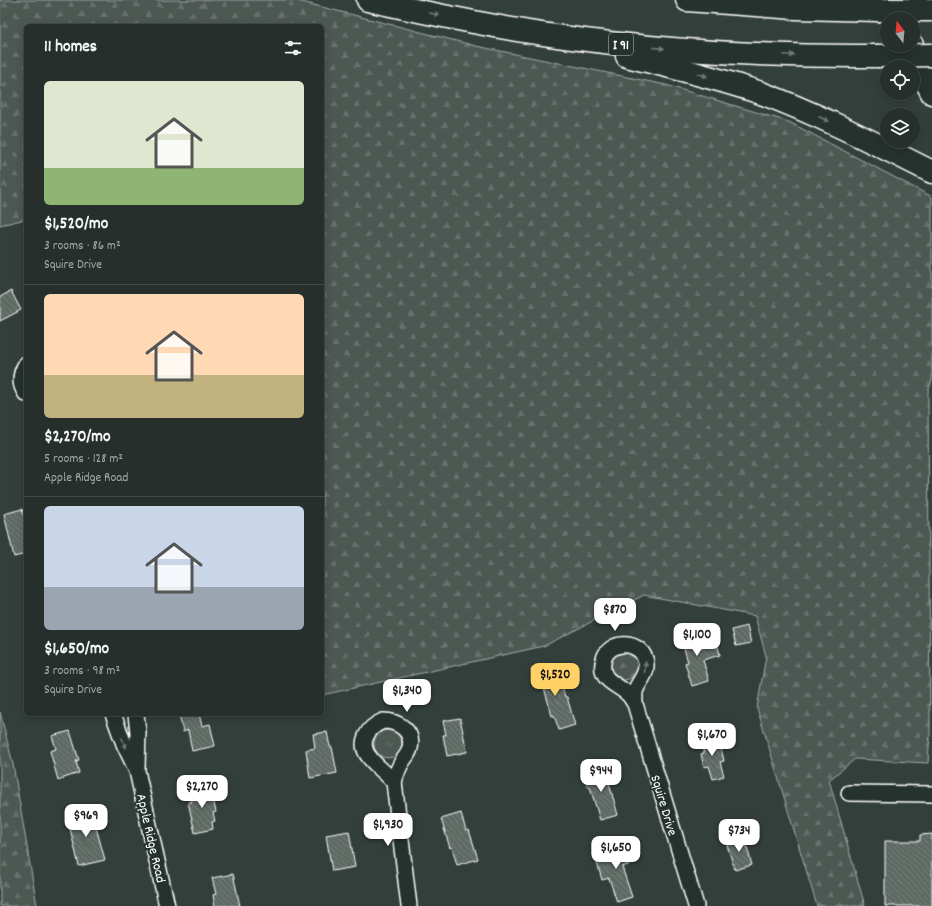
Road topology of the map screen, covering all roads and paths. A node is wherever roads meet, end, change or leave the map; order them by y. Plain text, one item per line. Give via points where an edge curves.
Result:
1 (368, 0) edge
2 (687, 0) edge
3 (907, 0) edge
4 (932, 10) edge
5 (908, 12) edge
6 (473, 22) junction
7 (914, 52) edge
8 (932, 55) edge
9 (932, 93) edge
10 (932, 172) edge
11 (24, 368) edge
12 (24, 390) edge
13 (635, 704) dead end
14 (114, 716) edge
15 (136, 716) edge
16 (137, 771) junction
17 (394, 782) dead end
18 (849, 793) dead end
19 (932, 794) edge
20 (167, 906) edge
21 (409, 906) edge
22 (696, 906) edge

1 -> 6 highway, I 91
2 - 4 highway, bridge via 796,8
3 - 5 highway
6 -> 8 highway, I 91, bridge via 530,32 678,49 749,54
6 -> 10 highway via 660,64 739,86 827,120
7 - 9 highway
11 - 12 street via 21,378
13 - 22 street, Squire Drive
14 -> 16 street, Apple Ridge Road
15 - 16 street, Apple Ridge Road
16 - 20 street, Apple Ridge Road
17 - 21 street
18 - 19 street

